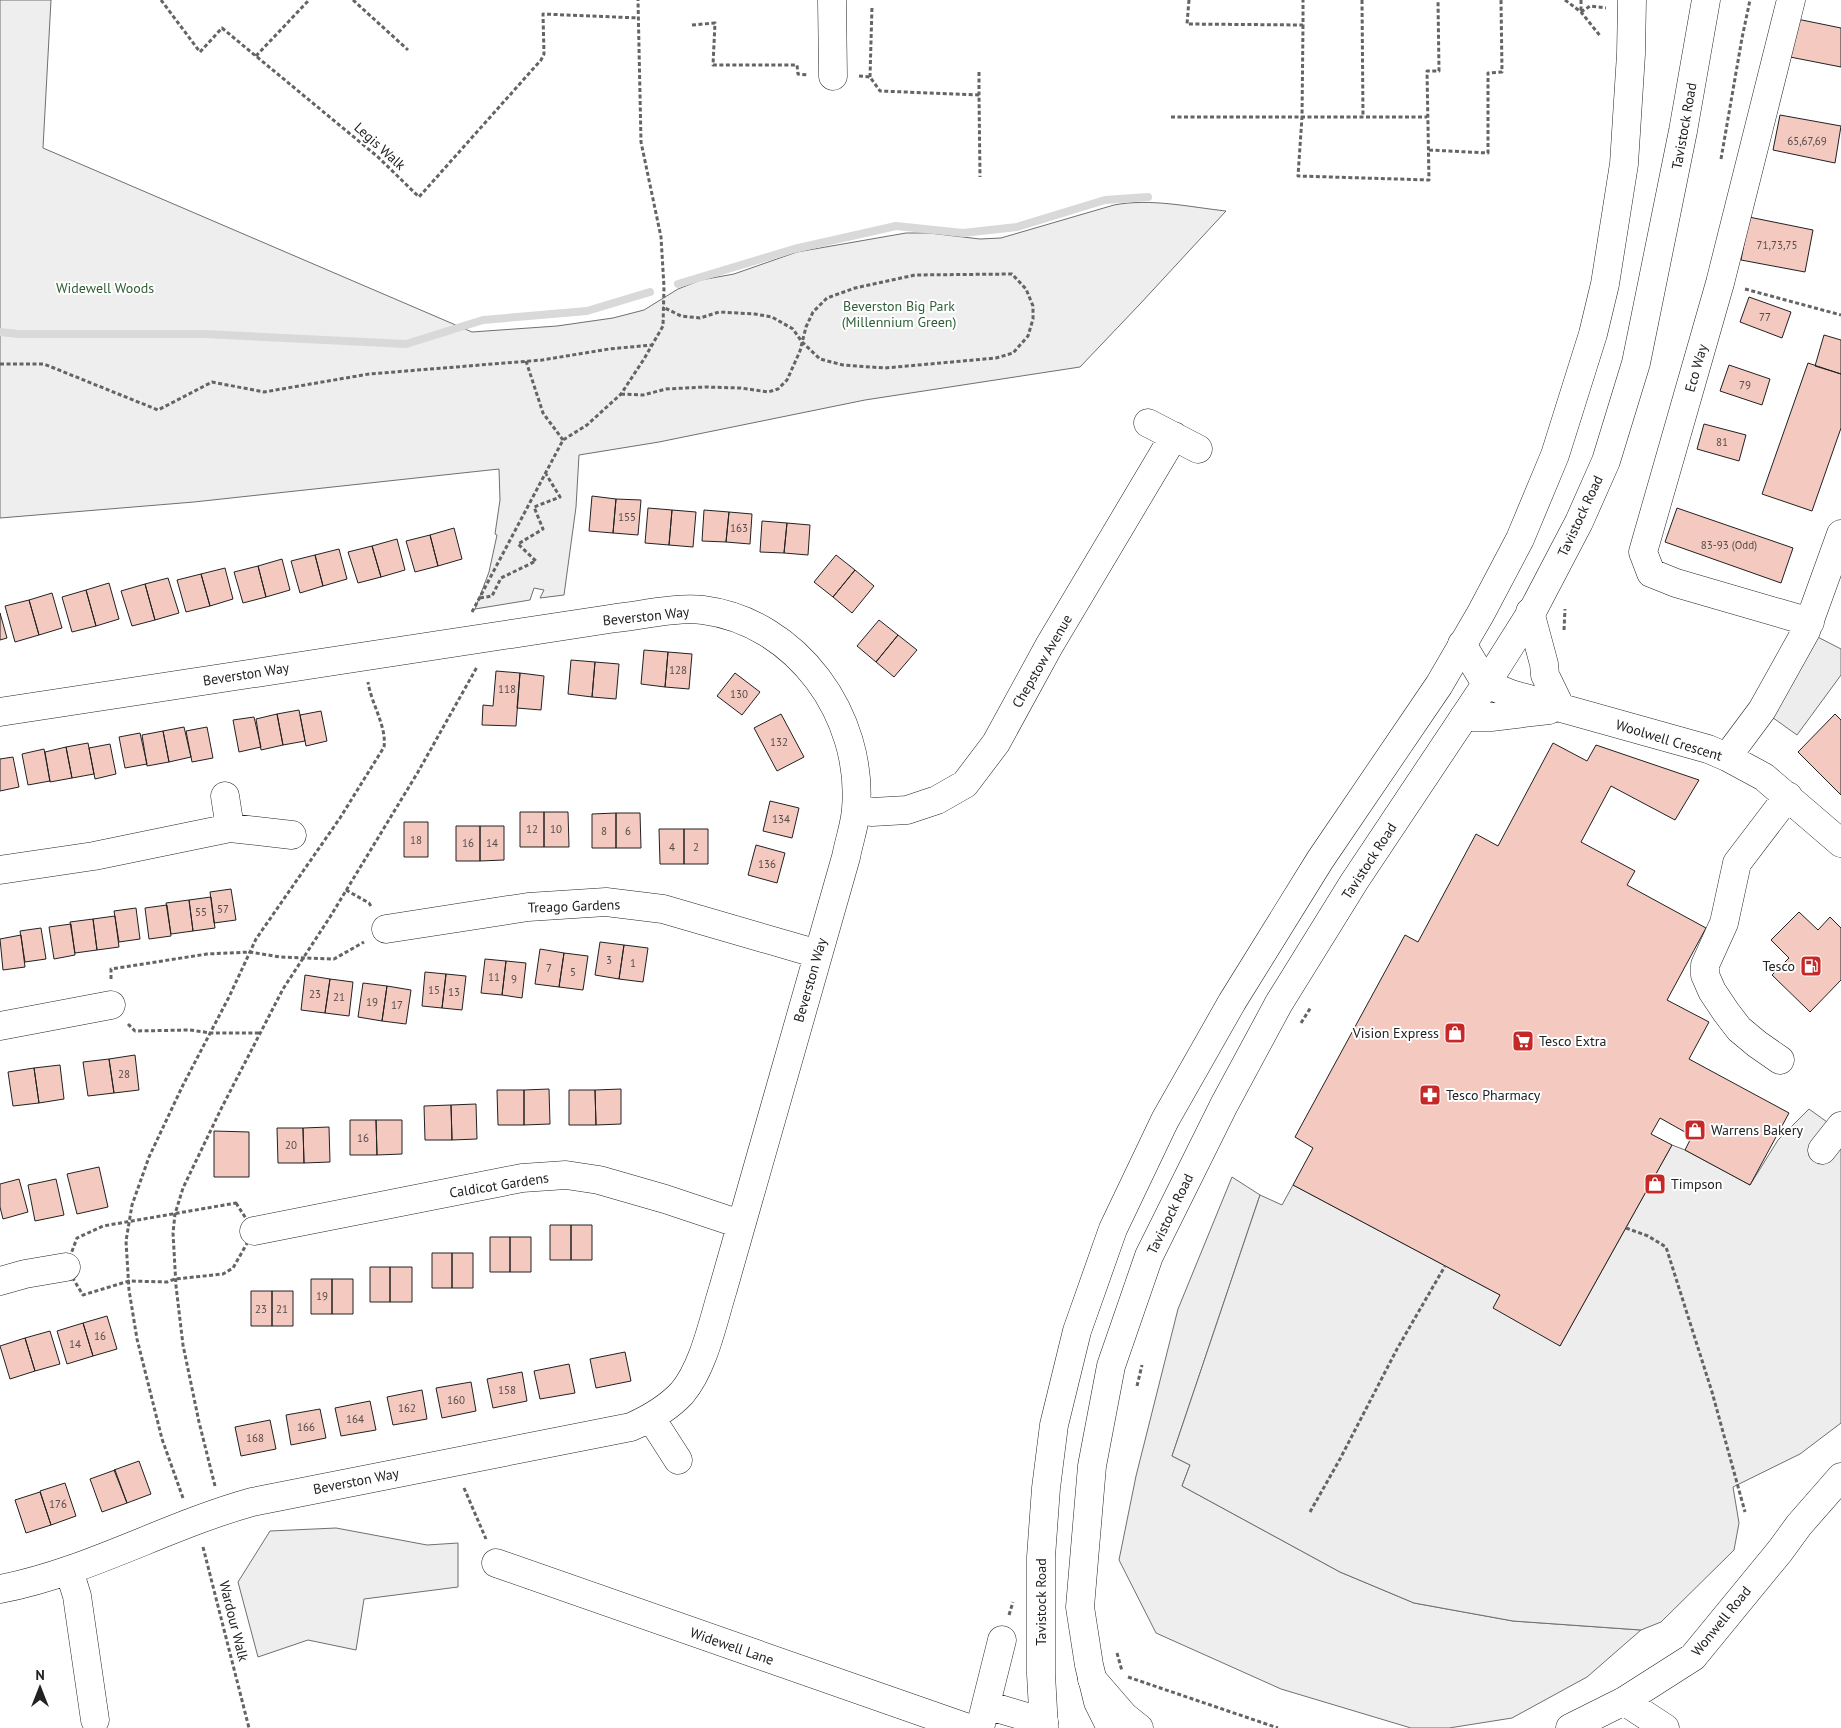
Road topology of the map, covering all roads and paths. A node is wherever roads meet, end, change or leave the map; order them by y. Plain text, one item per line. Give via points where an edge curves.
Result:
1 (161, 0) edge
2 (309, 0) edge
3 (353, 0) edge
4 (638, 0) edge
5 (832, 0) edge
6 (1189, 0) edge
7 (1303, 0) edge
8 (1362, 0) edge
9 (1438, 0) edge
10 (1501, 0) edge
11 (1565, 0) edge
12 (1581, 0) edge
13 (1632, 0) edge
14 (1706, 0) edge
15 (1750, 0) edge
16 (1791, 0) edge
17 (872, 6) dead end
18 (1607, 8) dead end
19 (1582, 12) junction
20 (639, 18) junction
21 (1303, 25) junction
22 (1602, 37) dead end
23 (408, 50) dead end
24 (256, 56) junction
25 (979, 72) dead end
26 (833, 76) dead end
27 (870, 77) dead end
28 (979, 95) dead end
29 (1171, 117) dead end
30 (1302, 117) junction
31 (1363, 117) junction
32 (1427, 117) junction
33 (1429, 150) junction
34 (1720, 162) dead end
35 (1720, 283) junction
36 (663, 307) junction
37 (1841, 315) edge
38 (802, 342) junction
39 (652, 345) junction
40 (526, 361) junction
41 (0, 364) edge
42 (621, 394) junction
43 (1148, 423) dead end
44 (1174, 436) junction
45 (563, 440) junction
46 (1198, 449) dead end
47 (546, 473) junction
48 (1841, 534) edge
49 (480, 598) junction
50 (1530, 612) junction
51 (1810, 622) junction
52 (473, 641) junction
53 (1462, 644) junction
54 (365, 656) junction
55 (1486, 684) junction
56 (1561, 708) junction
57 (0, 712) edge
58 (1464, 717) junction
59 (1727, 757) junction
60 (225, 796) dead end
61 (1788, 796) junction
62 (856, 809) junction
63 (230, 828) junction
64 (292, 835) dead end
65 (1841, 842) edge
66 (0, 870) edge
67 (386, 929) joint
68 (250, 952) junction
69 (818, 954) junction
70 (303, 958) junction
71 (111, 1005) junction
72 (1312, 1006) dead end
73 (0, 1026) edge
74 (1297, 1031) dead end
75 (211, 1033) junction
76 (260, 1033) junction
77 (1780, 1060) dead end
78 (1841, 1126) edge
79 (1822, 1150) dead end
80 (175, 1214) junction
81 (129, 1221) junction
82 (740, 1224) junction
83 (1626, 1228) dead end
84 (254, 1231) junction
85 (1445, 1266) dead end
86 (66, 1267) junction
87 (175, 1279) junction
88 (0, 1281) edge
89 (129, 1281) junction
90 (1143, 1361) dead end
91 (1136, 1389) dead end
92 (651, 1418) junction
93 (678, 1460) dead end
94 (453, 1462) junction
95 (1841, 1478) edge
96 (1310, 1512) dead end
97 (1745, 1512) dead end
98 (204, 1517) junction
99 (496, 1563) joint
100 (69, 1570) junction
101 (0, 1589) edge
102 (1002, 1640) dead end
103 (1114, 1645) dead end
104 (1092, 1679) junction
105 (1624, 1700) junction
106 (983, 1717) edge
107 (95, 1720) dead end
108 (1044, 1725) edge
109 (250, 1728) edge
110 (968, 1728) edge
111 (1112, 1728) edge
112 (1138, 1728) edge
113 (1278, 1728) edge
114 (1570, 1728) edge
115 (1665, 1728) edge

1 - 24 path, Legis Walk via 200,52 222,28
2 - 24 path
3 - 23 path
4 - 20 path
5 - 26 main road
6 - 21 path via 1187,24
7 - 21 path
8 - 31 path
9 - 32 path via 1439,71 1428,71
10 - 33 path via 1502,72 1488,73 1488,153
11 - 19 path
12 - 19 path
13 - 53 main road, Tavistock Road via 1624,164 1605,284 1592,334 1555,454 1520,538
14 - 50 main road, Tavistock Road via 1684,131 1636,363 1606,461 1580,522
15 - 34 path
16 - 35 main road, Eco Way
17 - 27 path
18 - 19 path via 1590,6
19 - 22 path
20 - 24 path, Legis Walk via 543,14 544,54 540,60 419,197 378,157
20 - 36 path via 641,142 661,237
21 - 30 path
25 - 28 path
29 - 30 path
30 - 31 path
30 - 33 path via 1298,176 1429,180
31 - 32 path
32 - 33 path
35 - 37 path
35 - 51 main road, Eco Way via 1643,552 1651,573
36 - 38 path via 681,316 700,318 719,312 772,317 794,329
36 - 39 path via 663,326
38 - 38 path via 813,312 827,298 855,288 915,275 1012,274 1026,289 1033,306 1028,336 1013,353 996,358 885,368 843,365 820,359
38 - 42 path via 787,380 778,389 768,392 705,387
39 - 40 path
39 - 42 path
40 - 41 path via 369,374 264,392 212,382 158,410 44,364
40 - 45 path via 543,413
42 - 45 path
43 - 44 main road
44 - 46 main road
44 - 62 main road, Chepstow Avenue via 1049,646 996,743 965,784 937,800 907,810 872,812
45 - 47 path
47 - 49 path
47 - 49 path via 560,497 534,507 543,529 518,544 536,561 501,578 492,596
48 - 51 main road
49 - 52 path via 470,617
50 - 55 main road, Tavistock Road
50 - 56 main road via 1545,675
51 - 59 main road via 1762,710
52 - 54 main road, Beverston Way
52 - 62 main road, Beverston Way via 677,611 702,610 759,627 790,648 814,672 829,695 842,720 850,747
52 - 70 path via 479,663 418,772
53 - 55 main road
53 - 108 main road, Tavistock Road via 1439,685 1320,860 1232,1002 1164,1120 1113,1229 1077,1332 1054,1425 1041,1557
54 - 57 main road, Beverston Way
54 - 68 path via 370,695 385,737 384,747
55 - 56 main road
55 - 58 main road, Tavistock Road
56 - 58 main road, Woolwell Crescent
56 - 59 main road, Woolwell Crescent
58 - 104 main road, Tavistock Road via 1354,882 1279,1003 1149,1256 1111,1366 1092,1466 1080,1607
59 - 61 main road, Woolwell Crescent via 1764,777
60 - 63 main road
61 - 65 main road, Woolwell Crescent
61 - 77 main road via 1737,863 1724,923 1705,965 1705,976 1712,991 1739,1029
62 - 69 main road, Beverston Way
63 - 64 main road
63 - 66 main road via 94,856
67 - 69 main road, Treago Gardens via 528,907 606,902 663,909
67 - 70 path via 334,959
68 - 70 path
68 - 71 path via 207,954 111,969
68 - 75 path
69 - 82 main road, Beverston Way
70 - 76 path
71 - 73 main road
71 - 75 path via 135,1031
72 - 74 path
75 - 76 path
75 - 81 path via 149,1157
76 - 80 path via 212,1126 183,1188
78 - 79 main road
80 - 81 path
80 - 84 path via 236,1203
80 - 87 path
81 - 86 path via 103,1226 77,1238
81 - 89 path via 126,1240
82 - 84 main road, Caldicot Gardens via 599,1180 566,1175 522,1178
82 - 92 main road, Beverston Way via 723,1289 694,1374 681,1393
83 - 97 path via 1666,1247
84 - 87 path via 233,1268 223,1274
85 - 96 path
86 - 88 main road
86 - 89 path via 83,1295
87 - 89 path via 167,1282
87 - 98 path via 185,1354 199,1422
89 - 98 path via 137,1339 162,1439
90 - 91 path
92 - 93 main road
92 - 94 main road, Beverston Way via 631,1427
94 - 98 main road, Beverston Way via 252,1502
94 - 99 path
95 - 105 main road, Wonwell Road via 1798,1525 1693,1658
98 - 100 main road, Beverston Way
98 - 109 path, Wardour Walk via 206,1558
99 - 110 main road, Widewell Lane
100 - 101 main road, Beverston Way via 28,1584
100 - 107 main road via 77,1596
102 - 106 main road, Tavistock Road
103 - 113 path via 1123,1675
104 - 111 main road, Tavistock Road via 1098,1702
104 - 112 main road
105 - 114 main road, Wonwell Road
105 - 115 main road
106 - 108 main road, Tavistock Road

